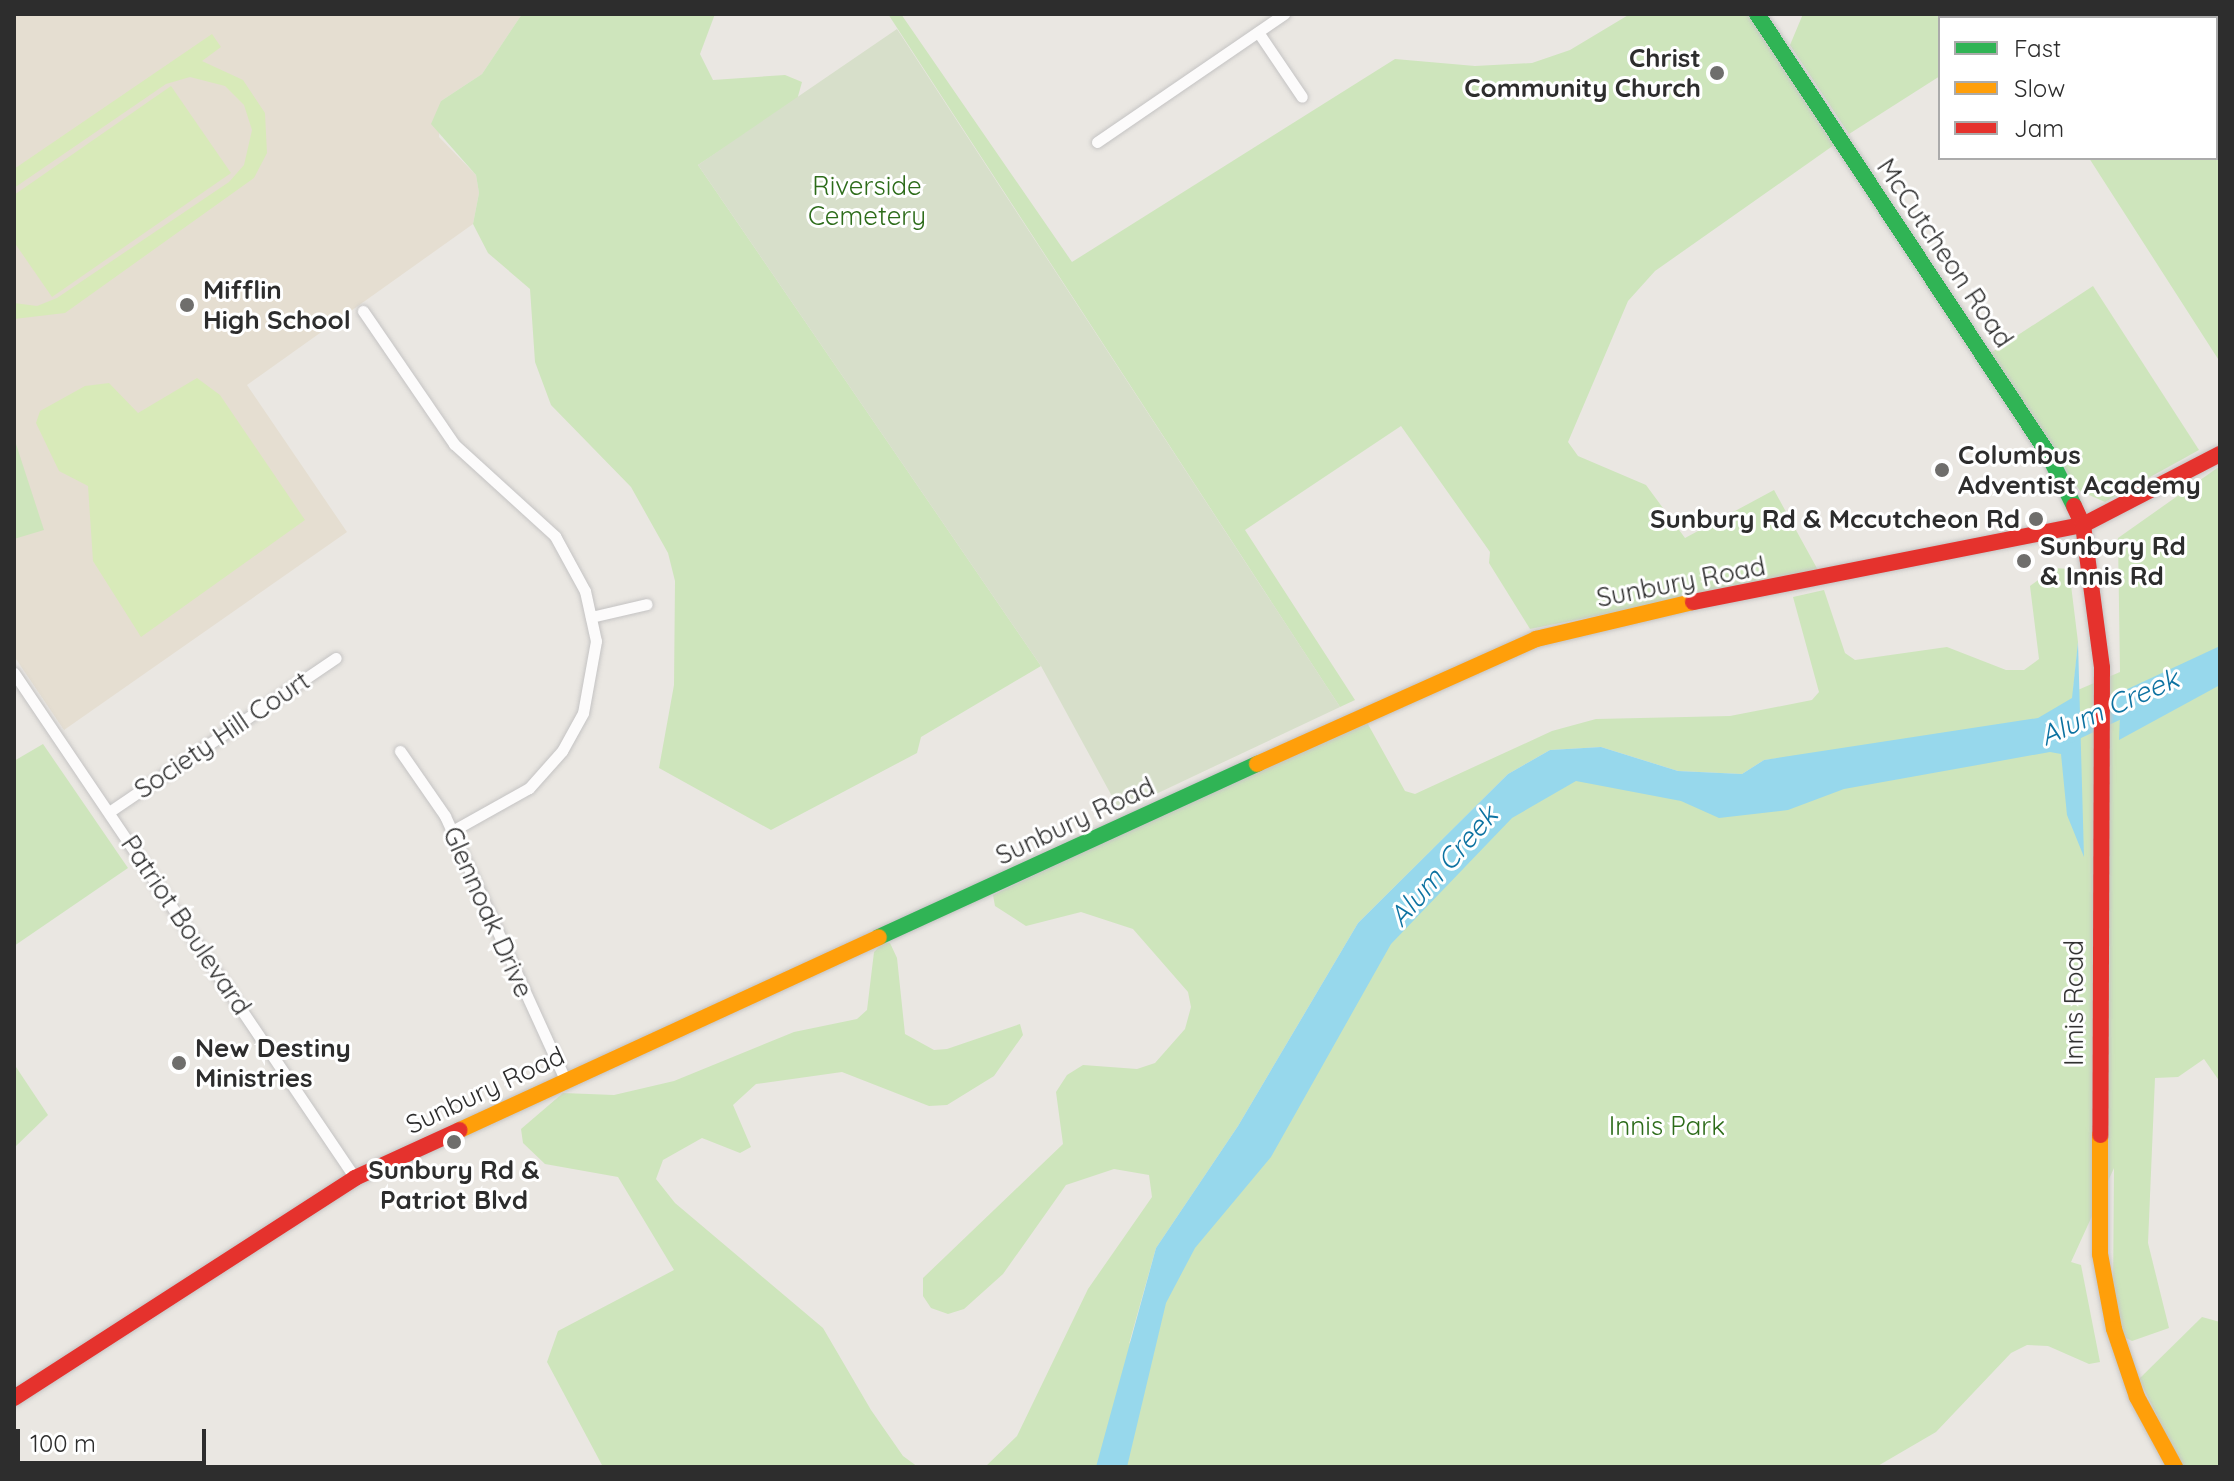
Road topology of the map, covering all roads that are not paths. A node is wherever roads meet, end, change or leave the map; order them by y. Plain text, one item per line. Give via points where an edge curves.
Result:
1 (1284, 14) edge
2 (1757, 14) edge
3 (1258, 32) junction
4 (1302, 97) dead end
5 (1097, 142) dead end
6 (363, 311) dead end
7 (2220, 454) edge
8 (2083, 525) junction
9 (647, 604) dead end
10 (591, 617) junction
11 (336, 658) dead end
12 (14, 673) edge
13 (400, 751) dead end
14 (109, 812) junction
15 (452, 831) junction
16 (565, 1079) junction
17 (355, 1178) junction
18 (14, 1398) edge
19 (2175, 1467) edge

1 - 3 street
2 - 8 main road, McCutcheon Road via 2047,452
3 - 4 street
3 - 5 street
6 - 10 street via 454,444 555,536 585,591
7 - 8 main road, Sunbury Road
8 - 16 main road, Sunbury Road via 1632,614 1536,639
8 - 19 main road, Innis Road via 2099,615 2100,1254 2114,1329 2137,1397
9 - 10 street
10 - 15 street via 596,641 583,713 562,751 529,788
11 - 14 street, Society Hill Court
12 - 14 street, Patriot Boulevard
13 - 15 street, Glennoak Drive
14 - 17 street, Patriot Boulevard
15 - 16 street, Glennoak Drive
16 - 17 main road, Sunbury Road
17 - 18 main road, Sunbury Road

